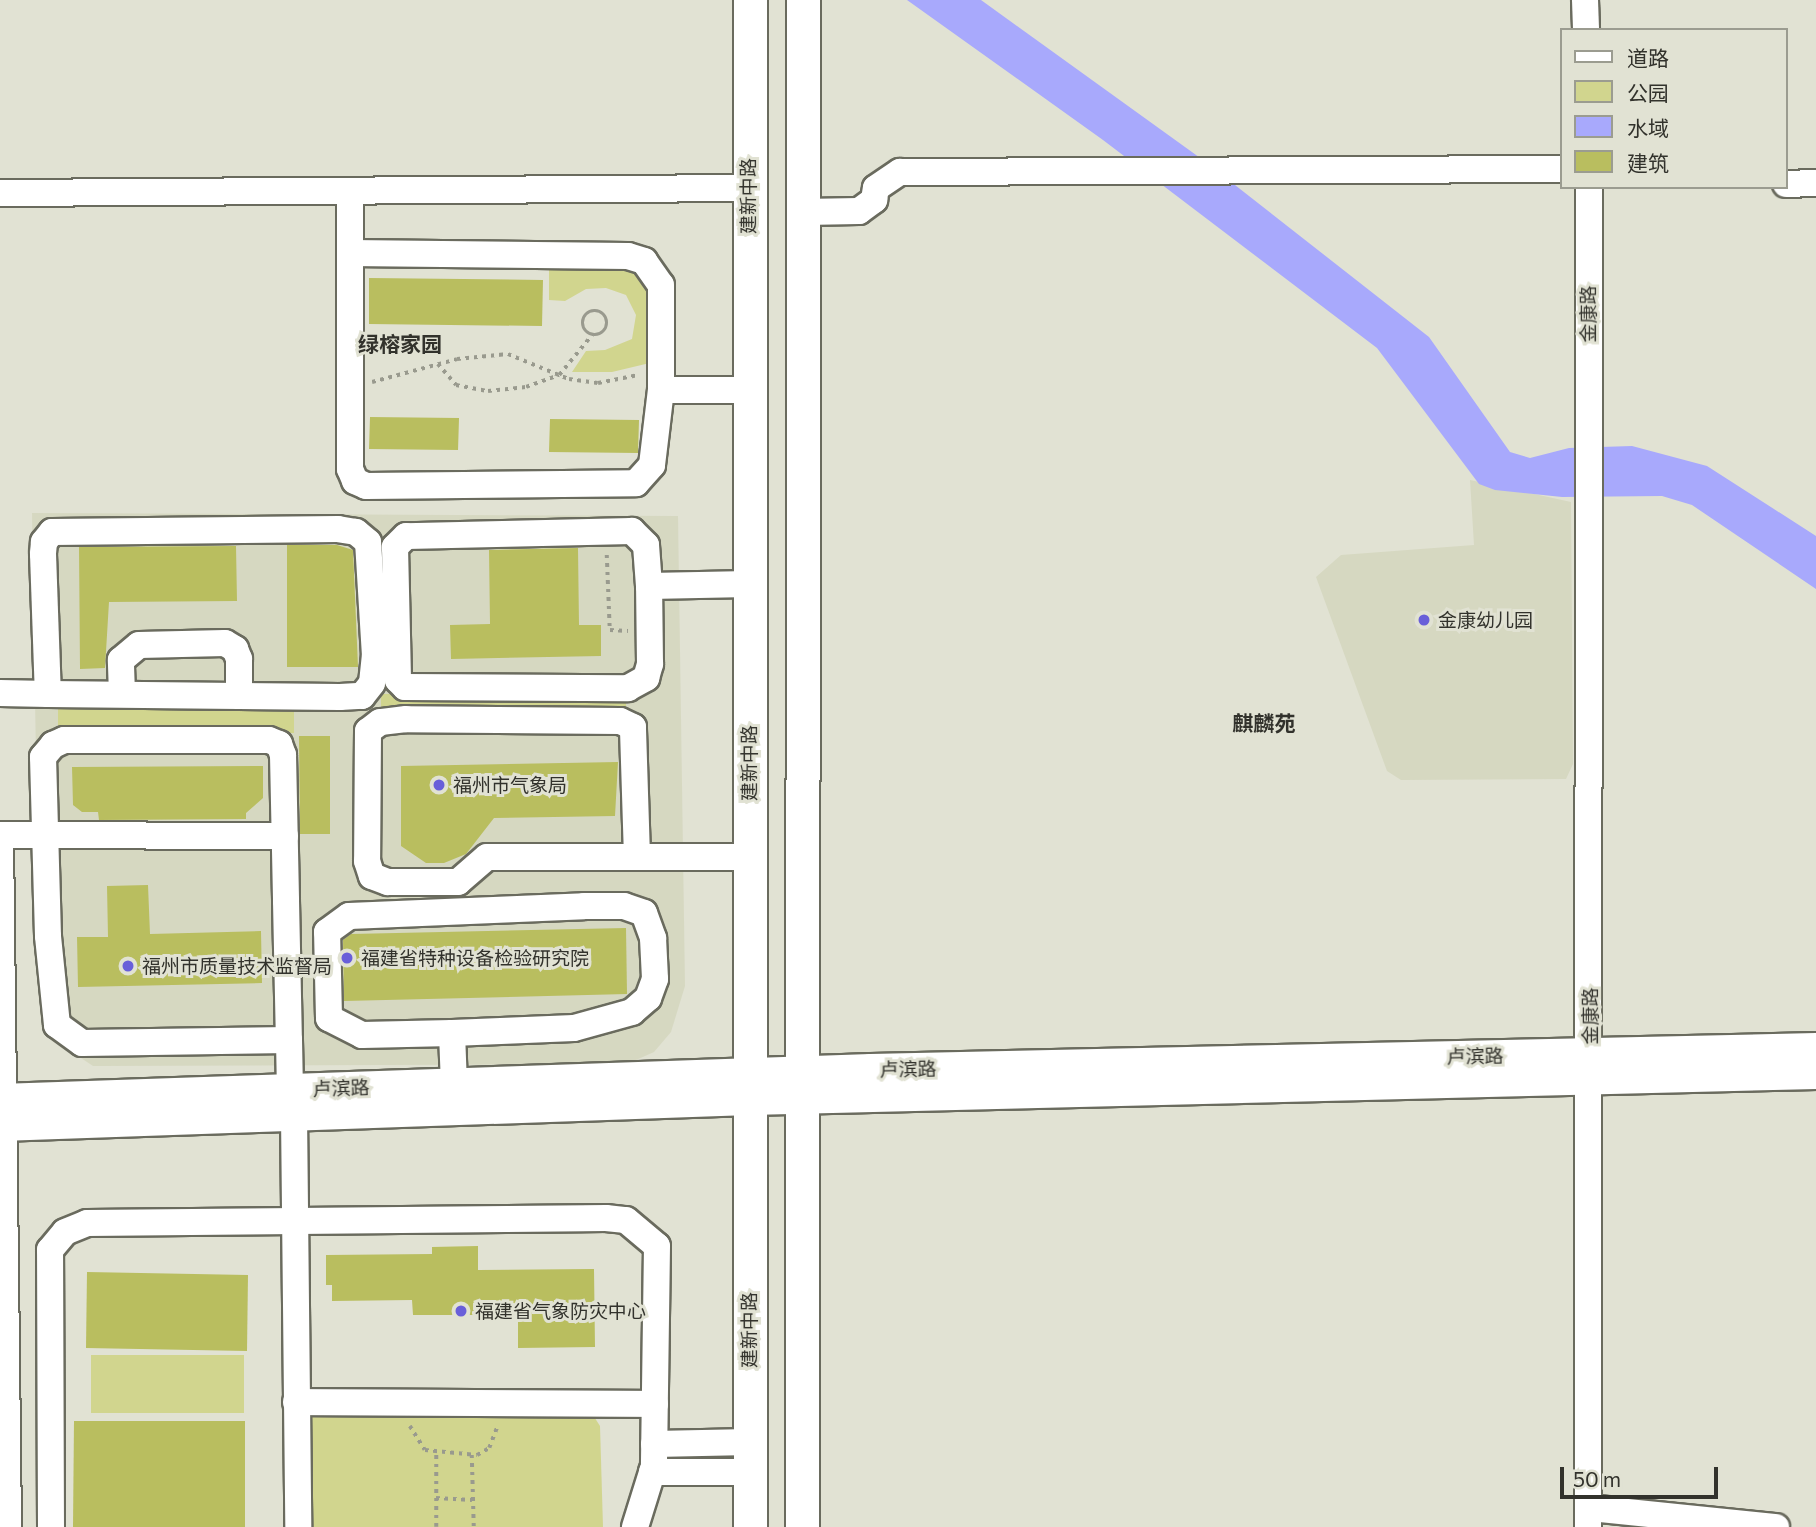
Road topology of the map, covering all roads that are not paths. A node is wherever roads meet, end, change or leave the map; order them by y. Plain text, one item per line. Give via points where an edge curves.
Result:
1 (750, 0) edge
2 (803, 0) edge
3 (1585, 0) edge
4 (1586, 28) edge
5 (1560, 169) edge
6 (1816, 183) edge
7 (1788, 184) edge
8 (747, 188) junction
9 (1589, 189) edge
10 (350, 191) junction
11 (0, 193) edge
12 (804, 212) junction
13 (350, 253) junction
14 (662, 380) junction
15 (750, 390) junction
16 (749, 584) junction
17 (649, 586) junction
18 (0, 693) edge
19 (48, 694) junction
20 (122, 694) junction
21 (239, 696) junction
22 (0, 835) edge
23 (46, 835) junction
24 (285, 836) junction
25 (637, 857) junction
26 (749, 857) junction
27 (452, 1033) junction
28 (289, 1041) junction
29 (1816, 1049) edge
30 (1591, 1066) junction
31 (1816, 1072) edge
32 (454, 1084) junction
33 (802, 1084) junction
34 (749, 1086) junction
35 (292, 1102) junction
36 (3, 1112) edge
37 (292, 1218) junction
38 (296, 1402) junction
39 (655, 1404) junction
40 (654, 1444) junction
41 (750, 1457) junction
42 (653, 1472) junction
43 (1589, 1517) edge
44 (8, 1527) edge
45 (51, 1527) edge
46 (298, 1527) edge
47 (635, 1527) edge
48 (750, 1527) edge
49 (802, 1527) edge
50 (1776, 1527) edge

1 - 8 main road, 建新中路
2 - 12 main road
3 - 4 street
5 - 12 street via 900,172 876,188 874,200 859,211
6 - 7 street
8 - 10 street
8 - 15 main road, 建新中路
9 - 30 street, 金康路
10 - 11 street
10 - 13 street
12 - 33 main road
13 - 14 street via 628,256 644,261 661,285
13 - 14 street via 350,469 355,481 366,486 636,484 652,465
14 - 15 street
15 - 16 main road, 建新中路
16 - 17 street
16 - 26 main road, 建新中路
17 - 17 street via 643,538 632,531 400,538 395,547 398,680 405,687 628,688 646,678
18 - 19 street
19 - 20 street
19 - 21 street via 43,554 44,542 52,533 356,532 369,542 372,683 362,696
20 - 21 street
20 - 21 street via 121,660 139,645 225,643 235,649 239,659
22 - 23 street
22 - 36 street
23 - 24 street
23 - 24 street via 43,757 64,740 269,740 279,744 283,755
23 - 28 street via 57,1025 66,1036 82,1043
24 - 28 street
25 - 25 street via 633,727 620,721 406,719 380,722 369,731 367,860 372,876 388,882 458,882 487,857
25 - 26 street
26 - 34 main road, 建新中路
27 - 27 street via 574,1028 632,1013 648,998 655,979 653,938 644,913 624,906 584,906 349,916 327,932 329,1018 362,1035
27 - 32 street
28 - 35 street
29 - 30 main road, 卢滨路
30 - 31 main road
30 - 33 main road, 卢滨路
30 - 43 street, 金康路
32 - 34 main road, 卢滨路
32 - 35 main road, 卢滨路
33 - 34 main road, 卢滨路
33 - 49 main road
34 - 35 main road
34 - 41 main road, 建新中路
35 - 36 main road, 卢滨路
35 - 37 street
36 - 44 street
37 - 38 street
37 - 39 street via 626,1220 657,1246
37 - 45 street via 87,1223 65,1232 50,1250
38 - 39 street
38 - 46 street
39 - 40 street
40 - 41 street
40 - 42 street
41 - 42 street
41 - 48 main road, 建新中路
42 - 47 street
43 - 50 street

